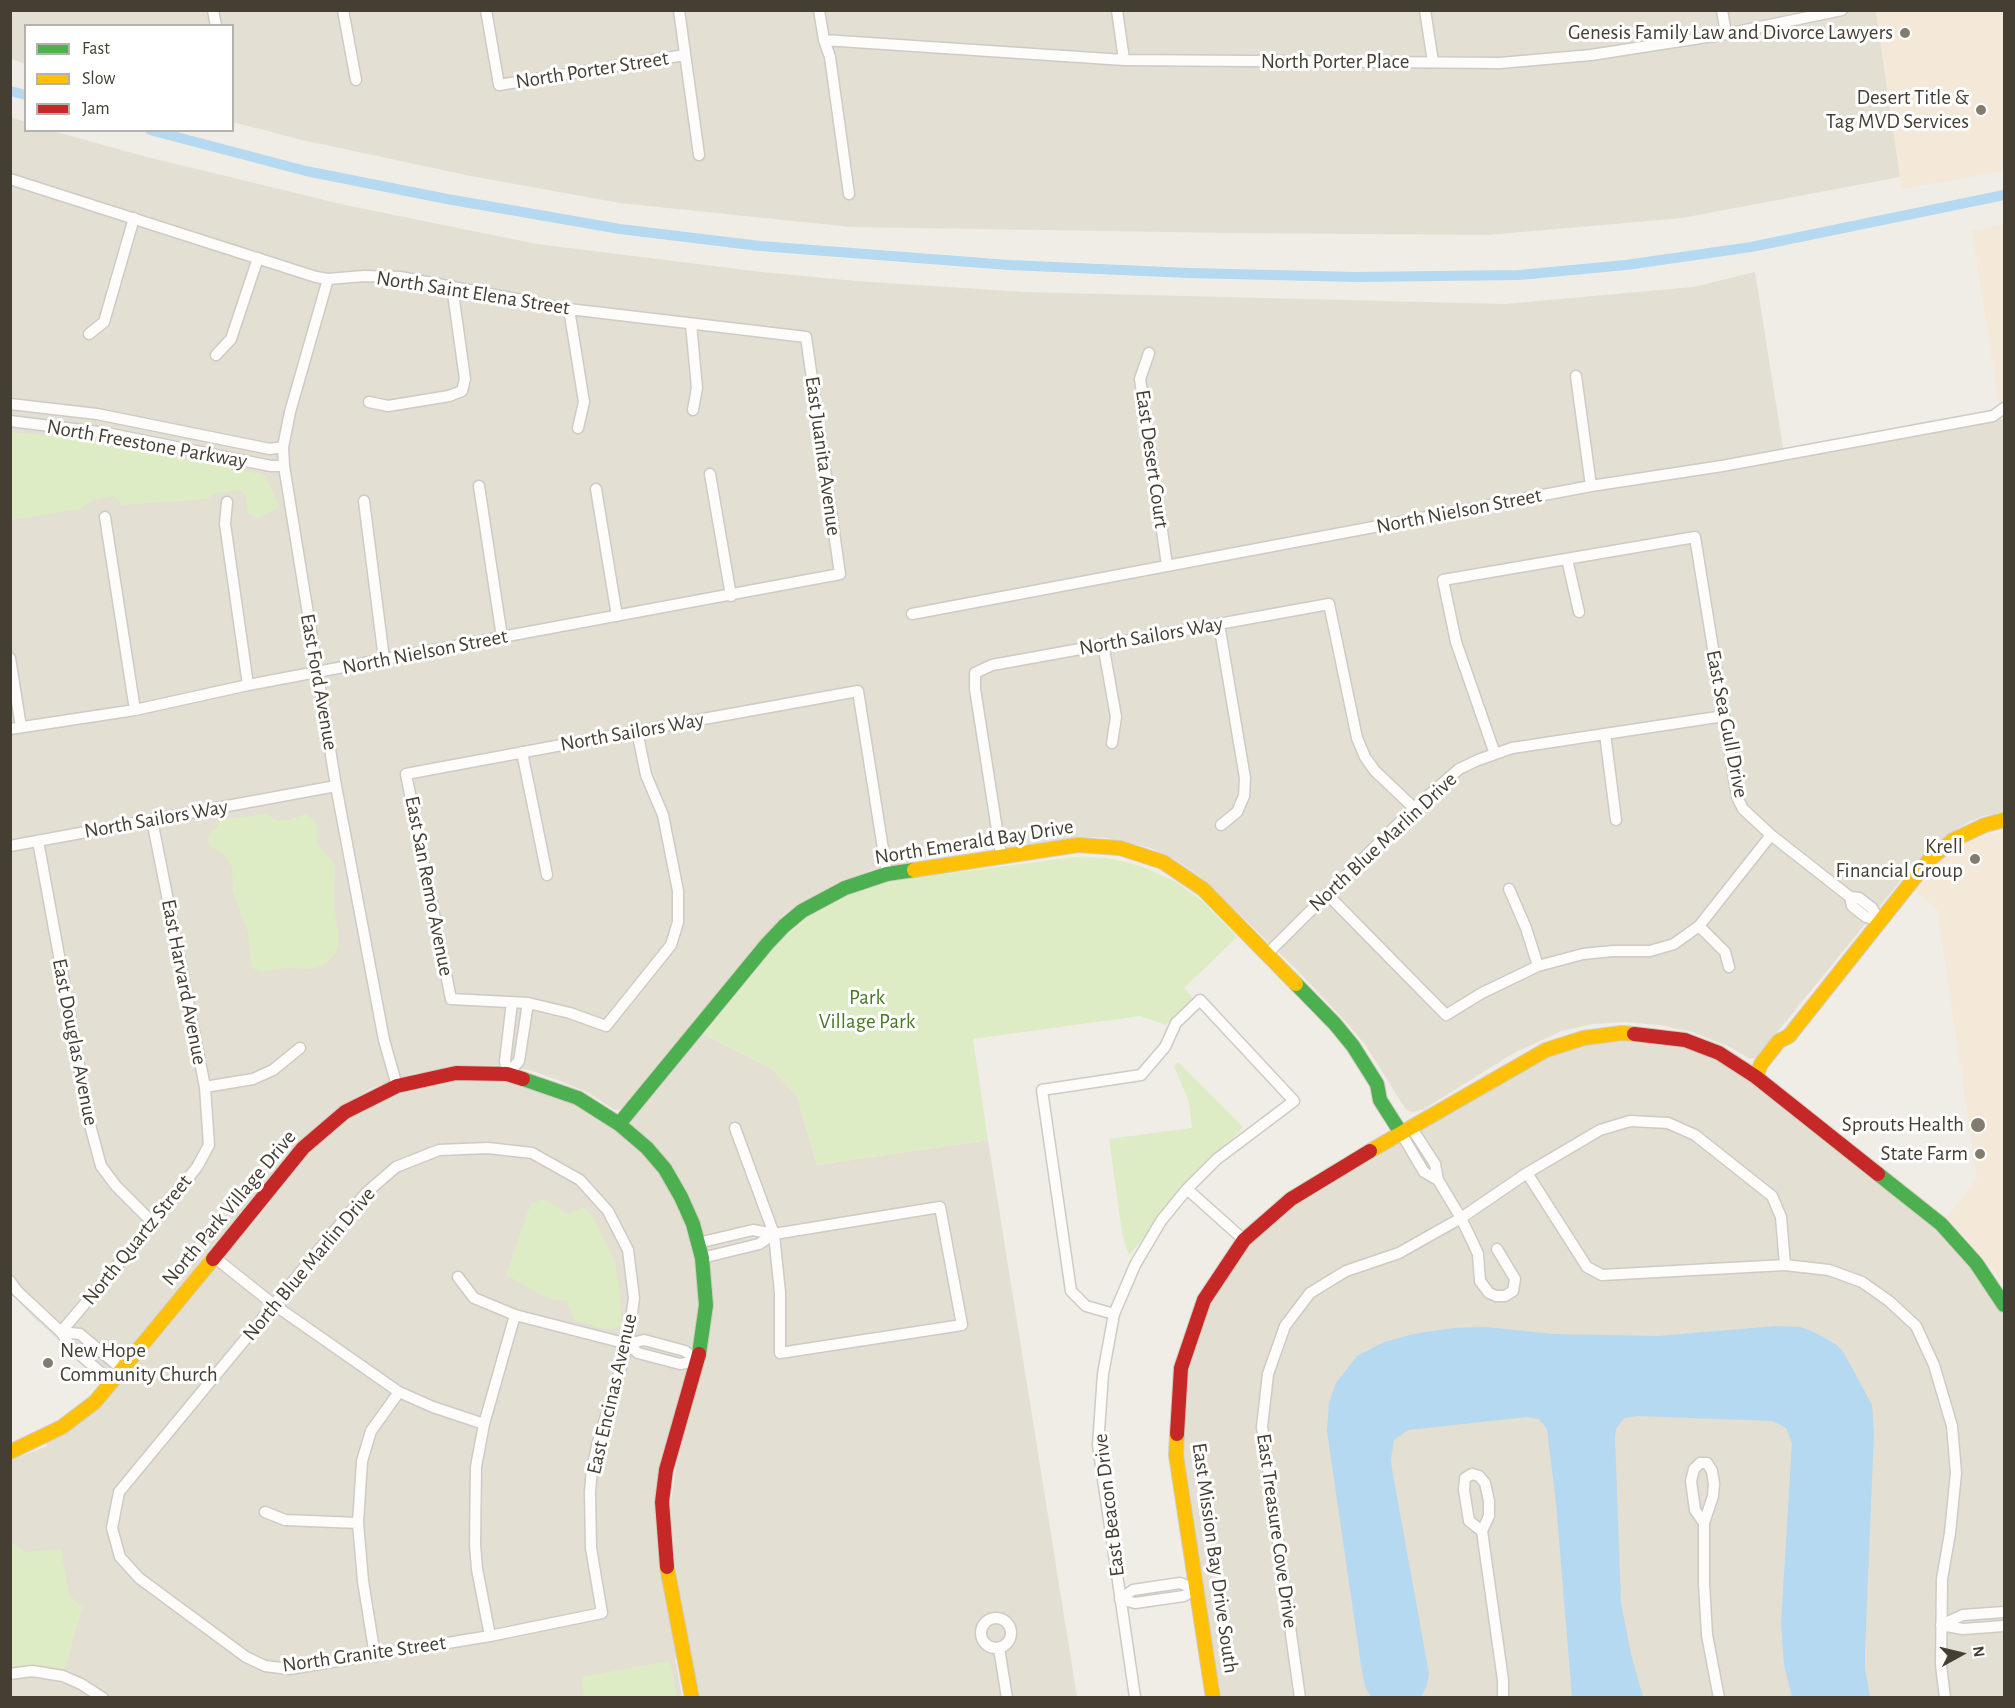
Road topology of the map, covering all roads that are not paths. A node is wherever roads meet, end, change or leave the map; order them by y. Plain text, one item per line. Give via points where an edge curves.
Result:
1 (343, 10) edge
2 (486, 10) edge
3 (679, 10) edge
4 (819, 10) edge
5 (1117, 10) edge
6 (1425, 10) edge
7 (1722, 10) edge
8 (1842, 10) edge
9 (1725, 34) junction
10 (824, 40) junction
11 (685, 55) junction
12 (1124, 60) junction
13 (1433, 62) junction
14 (356, 80) dead end
15 (699, 156) dead end
16 (10, 179) edge
17 (849, 194) dead end
18 (134, 218) junction
19 (258, 258) junction
20 (328, 279) junction
21 (452, 286) junction
22 (569, 309) junction
23 (691, 324) junction
24 (89, 334) dead end
25 (806, 337) joint
26 (1149, 353) dead end
27 (216, 355) dead end
28 (1576, 376) dead end
29 (369, 402) dead end
30 (10, 404) edge
31 (2004, 408) edge
32 (693, 410) dead end
33 (10, 421) edge
34 (578, 428) dead end
35 (283, 447) junction
36 (284, 466) junction
37 (710, 474) dead end
38 (479, 486) dead end
39 (1591, 486) junction
40 (596, 489) dead end
41 (364, 501) dead end
42 (227, 502) dead end
43 (105, 517) dead end
44 (1568, 559) junction
45 (1167, 565) junction
46 (840, 574) joint
47 (731, 596) junction
48 (1579, 612) dead end
49 (912, 614) dead end
50 (617, 616) junction
51 (1219, 624) junction
52 (502, 637) junction
53 (1103, 644) junction
54 (10, 658) edge
55 (384, 659) junction
56 (317, 673) junction
57 (248, 685) junction
58 (135, 710) junction
59 (1724, 716) junction
60 (16, 728) edge
61 (637, 731) junction
62 (1605, 734) junction
63 (1112, 743) dead end
64 (522, 752) junction
65 (1495, 754) junction
66 (406, 774) joint
67 (336, 786) junction
68 (1414, 808) junction
69 (152, 820) junction
70 (1616, 820) dead end
71 (2004, 820) edge
72 (1221, 825) dead end
73 (1771, 835) junction
74 (38, 841) junction
75 (10, 846) edge
76 (1001, 855) junction
77 (887, 874) junction
78 (547, 875) dead end
79 (1509, 889) dead end
80 (1327, 894) junction
81 (1880, 921) junction
82 (1698, 926) junction
83 (1267, 954) junction
84 (1538, 966) junction
85 (1729, 967) dead end
86 (512, 1002) junction
87 (528, 1003) junction
88 (300, 1048) dead end
89 (507, 1074) junction
90 (1756, 1077) junction
91 (397, 1086) junction
92 (205, 1087) junction
93 (619, 1124) junction
94 (735, 1128) dead end
95 (1406, 1130) junction
96 (209, 1145) joint
97 (488, 1148) joint
98 (1527, 1173) junction
99 (1187, 1189) junction
100 (1461, 1218) junction
101 (153, 1223) junction
102 (774, 1234) junction
103 (1244, 1240) junction
104 (698, 1243) junction
105 (1497, 1249) dead end
106 (214, 1257) junction
107 (702, 1258) junction
108 (1785, 1265) junction
109 (458, 1277) dead end
110 (10, 1281) edge
111 (273, 1304) junction
112 (2004, 1305) edge
113 (1114, 1314) junction
114 (516, 1315) junction
115 (61, 1332) junction
116 (628, 1344) junction
117 (698, 1360) junction
118 (123, 1370) junction
119 (113, 1383) junction
120 (399, 1392) junction
121 (484, 1424) junction
122 (10, 1452) edge
123 (119, 1492) joint
124 (265, 1512) dead end
125 (358, 1523) junction
126 (1704, 1523) junction
127 (1482, 1531) junction
128 (1196, 1589) junction
129 (1120, 1599) junction
130 (2004, 1612) edge
131 (602, 1613) joint
132 (1941, 1625) junction
133 (2004, 1626) edge
134 (490, 1636) junction
135 (999, 1648) dead end
136 (375, 1656) junction
137 (10, 1674) edge
138 (1135, 1697) edge
139 (103, 1698) edge
140 (692, 1698) edge
141 (1007, 1698) edge
142 (1213, 1698) edge
143 (1300, 1698) edge
144 (1503, 1698) edge
145 (1719, 1698) edge
146 (1945, 1698) edge

1 - 14 street
2 - 11 street, North Porter Street via 499,85
3 - 11 street
4 - 10 street
5 - 12 street
6 - 13 street
7 - 9 street
8 - 9 street, North Porter Place
9 - 13 street, North Porter Place via 1591,55 1500,63
10 - 12 street, North Porter Place
10 - 17 street via 830,57
11 - 15 street
12 - 13 street, North Porter Place
16 - 18 street, North Saint Elena Street
18 - 19 street, North Saint Elena Street
18 - 24 street via 104,322
19 - 20 street, North Saint Elena Street
19 - 27 street via 231,339
20 - 21 street, North Saint Elena Street via 400,277
20 - 35 street, East Ford Avenue
21 - 22 street, North Saint Elena Street
21 - 29 street via 465,379 462,391 388,406
22 - 23 street, North Saint Elena Street
22 - 34 street via 584,402
23 - 25 street, North Saint Elena Street
23 - 32 street via 698,388
25 - 46 street, East Juanita Avenue
26 - 45 street, East Desert Court via 1140,379
28 - 39 street
30 - 35 street, North Freestone Parkway via 97,414 270,449
31 - 39 street, North Nielson Street via 1993,416
33 - 36 street, North Freestone Parkway via 106,433
35 - 36 street, East Ford Avenue
36 - 56 street, East Ford Avenue
37 - 47 street
38 - 52 street
39 - 45 street, North Nielson Street
40 - 50 street
41 - 55 street
42 - 57 street via 225,524
43 - 58 street
44 - 48 street
44 - 59 street, East Sea Gull Drive via 1695,537
44 - 65 street via 1443,580 1456,642
45 - 49 street, North Nielson Street
46 - 47 street, North Nielson Street
47 - 50 street, North Nielson Street
50 - 52 street, North Nielson Street
51 - 53 street, North Sailors Way
51 - 68 street, North Sailors Way via 1329,604 1357,738 1375,771
51 - 72 street via 1245,778 1238,812
52 - 55 street, North Nielson Street
53 - 63 street via 1116,717
53 - 76 street, North Sailors Way via 992,665 975,673
54 - 60 street
55 - 56 street, North Nielson Street
56 - 57 street, North Nielson Street
56 - 67 street, East Ford Avenue
57 - 58 street, North Nielson Street
58 - 60 street, North Nielson Street
59 - 62 street, North Blue Marlin Drive
59 - 73 street, East Sea Gull Drive via 1737,797
61 - 64 street, North Sailors Way
61 - 77 street, North Sailors Way via 858,691
61 - 87 street via 646,774 663,815 678,891 678,922 671,945 606,1026
62 - 65 street, North Blue Marlin Drive
62 - 70 street
64 - 66 street, North Sailors Way
64 - 78 street
65 - 68 street, North Blue Marlin Drive via 1459,769
66 - 86 street, East San Remo Avenue via 451,999
67 - 69 street, North Sailors Way
67 - 91 street, East Ford Avenue via 384,1040
68 - 80 street, North Blue Marlin Drive
69 - 74 street, North Sailors Way
69 - 92 street, East Harvard Avenue
71 - 81 street via 1978,828 1942,848
73 - 81 street, East Sea Gull Drive via 1850,897 1852,906 1866,917
73 - 82 street
74 - 75 street, North Sailors Way
74 - 101 street, East Douglas Avenue via 101,1166
76 - 77 street, North Emerald Bay Drive
76 - 83 street, North Emerald Bay Drive via 1078,845 1120,848 1163,862 1203,889
77 - 93 street, North Emerald Bay Drive via 845,888 802,911 784,926
79 - 84 street
80 - 83 street, North Blue Marlin Drive
80 - 84 street via 1446,1015
81 - 90 street via 1789,1036 1779,1041
82 - 84 street via 1674,944 1650,951 1583,954
82 - 85 street via 1725,952
83 - 95 street, North Emerald Bay Drive via 1344,1034 1377,1084 1380,1100
86 - 87 street
86 - 89 street
87 - 89 street via 519,1061
88 - 92 street via 273,1070 254,1079
89 - 91 street, North Park Village Drive via 456,1073
89 - 93 street, North Park Village Drive via 578,1098
90 - 95 street, East Mission Bay Drive South via 1719,1053 1685,1040 1646,1034 1595,1036 1537,1054
90 - 112 street, East Mission Bay Drive South via 1941,1224 1976,1263
91 - 106 street, North Park Village Drive via 345,1112 303,1148
92 - 96 street, East Harvard Avenue
93 - 104 street, North Park Village Drive via 665,1169 681,1197
94 - 102 street
95 - 100 street, North Emerald Bay Drive via 1424,1172 1438,1180
95 - 103 street, East Mission Bay Drive South via 1291,1199
96 - 101 street, North Quartz Street via 197,1167
97 - 111 street, North Blue Marlin Drive via 439,1150 396,1167 366,1193
97 - 116 street, East Encinas Avenue via 532,1153 580,1180 608,1211 628,1250 634,1298
98 - 100 street, East Treasure Cove Drive
98 - 108 street via 1587,1267 1602,1275
98 - 108 street, East Treasure Cove Drive via 1600,1130 1630,1121 1668,1123 1695,1135 1772,1196 1781,1217
99 - 103 street
99 - 113 street, East Beacon Drive via 1161,1221 1135,1265
99 - 113 street, East Beacon Drive via 1217,1159 1294,1101 1200,1000 1176,1023 1165,1047 1141,1075 1042,1090 1071,1291 1086,1306
100 - 105 street, North Emerald Bay Drive via 1478,1254 1480,1281 1489,1293 1505,1296 1513,1291 1515,1280
100 - 143 street, East Treasure Cove Drive via 1399,1253 1346,1271 1310,1293 1286,1326 1268,1374 1262,1427
101 - 115 street, North Quartz Street
102 - 102 street via 780,1293 780,1353 962,1325 940,1207
102 - 104 street via 753,1230
102 - 107 street via 759,1244
103 - 128 street, East Mission Bay Drive South via 1204,1300 1181,1368 1176,1455
104 - 107 street, North Park Village Drive
106 - 111 street
106 - 118 street, North Park Village Drive
107 - 117 street, North Park Village Drive via 705,1305
108 - 132 street via 1829,1270 1862,1282 1916,1326 1935,1365 1952,1426 1956,1473 1941,1579
109 - 114 street via 474,1298
110 - 115 street
111 - 120 street
111 - 123 street, North Blue Marlin Drive
113 - 129 street, East Beacon Drive via 1103,1374 1098,1445
114 - 116 street
114 - 121 street
115 - 118 street via 80,1334
115 - 119 street via 71,1347
116 - 117 street via 638,1353 680,1364
116 - 131 street, East Encinas Avenue via 592,1468 589,1520
117 - 140 street, North Park Village Drive via 666,1470 662,1509 667,1565
118 - 119 street, North Park Village Drive
119 - 122 street, North Park Village Drive via 62,1427
120 - 121 street
120 - 125 street via 371,1431 362,1461
121 - 134 street via 476,1467 475,1535 477,1569
123 - 136 street, North Granite Street via 112,1528 120,1557 139,1578 246,1658 266,1666 289,1668
124 - 125 street via 285,1520
125 - 136 street
126 - 126 street via 1714,1484 1707,1463 1700,1463 1690,1481 1695,1510
126 - 145 street via 1707,1635
127 - 127 street via 1489,1516 1489,1501 1485,1483 1472,1474 1465,1478 1464,1490 1469,1521
127 - 144 street
128 - 129 street via 1180,1583 1133,1590
128 - 142 street, East Mission Bay Drive South
129 - 138 street, East Beacon Drive
130 - 132 street via 1963,1615
131 - 134 street, North Granite Street
132 - 133 street via 1964,1629
132 - 146 street
134 - 136 street, North Granite Street
135 - 141 street
137 - 139 street via 32,1671 63,1676

